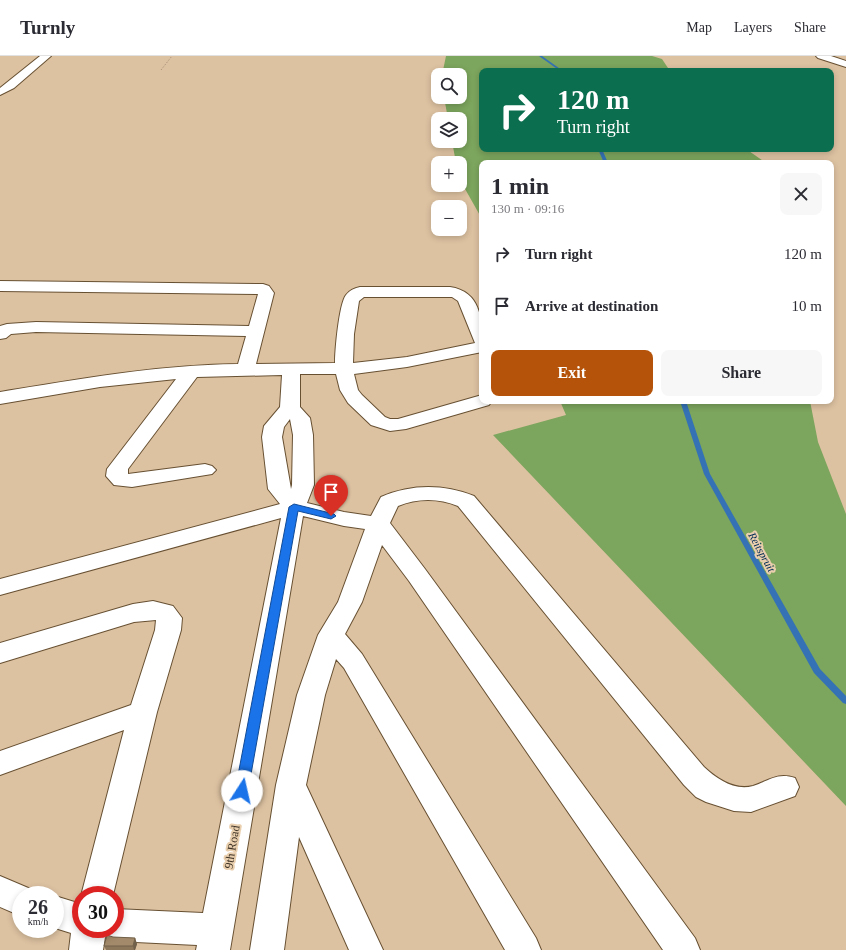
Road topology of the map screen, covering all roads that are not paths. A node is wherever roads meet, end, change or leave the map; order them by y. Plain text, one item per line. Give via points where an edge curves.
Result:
1 (46, 56) edge
2 (821, 56) edge
3 (846, 64) edge
4 (10, 86) junction
5 (0, 92) edge
6 (0, 100) edge
7 (0, 286) edge
8 (256, 331) junction
9 (0, 334) edge
10 (479, 334) edge
11 (479, 348) edge
12 (291, 368) junction
13 (344, 368) junction
14 (246, 369) junction
15 (191, 372) junction
16 (0, 398) edge
17 (479, 402) edge
18 (290, 408) junction
19 (205, 470) dead end
20 (294, 507) junction
21 (378, 524) junction
22 (0, 587) edge
23 (331, 635) junction
24 (0, 653) edge
25 (143, 712) junction
26 (0, 763) edge
27 (291, 785) junction
28 (784, 787) dead end
29 (99, 886) edge
30 (0, 891) edge
31 (12, 897) edge
32 (124, 926) edge
33 (88, 938) edge
34 (215, 940) edge
35 (86, 950) edge
36 (267, 950) edge
37 (366, 950) edge
38 (524, 950) edge
39 (683, 950) edge

1 - 4 street
2 - 3 street
4 - 5 street
4 - 6 street
7 - 8 street via 263,289 266,293
8 - 9 street via 36,327 7,329
8 - 14 street
10 - 13 street via 465,299 457,293 360,292 351,302
11 - 13 street via 411,362
12 - 13 street
12 - 14 street
12 - 18 street
13 - 17 street via 349,391 373,417 388,426
14 - 15 street
15 - 16 street via 100,381
15 - 19 street via 118,469 117,476 122,480 132,481
18 - 20 street, 9th Road via 300,418 303,434 303,485
18 - 20 street via 274,426 272,437 279,489
20 - 21 street
20 - 22 street
20 - 34 street, 9th Road
21 - 23 street via 350,602
21 - 28 street via 389,502 404,496 420,492 454,496 466,502 694,776 707,788 734,798 751,799
21 - 39 street via 417,575
23 - 27 street via 311,695
23 - 38 street via 353,661
24 - 25 street via 133,613 153,610 164,612 169,618 168,630
25 - 26 street
25 - 29 street
27 - 36 street
27 - 37 street
30 - 31 street
32 - 34 street
33 - 35 street

